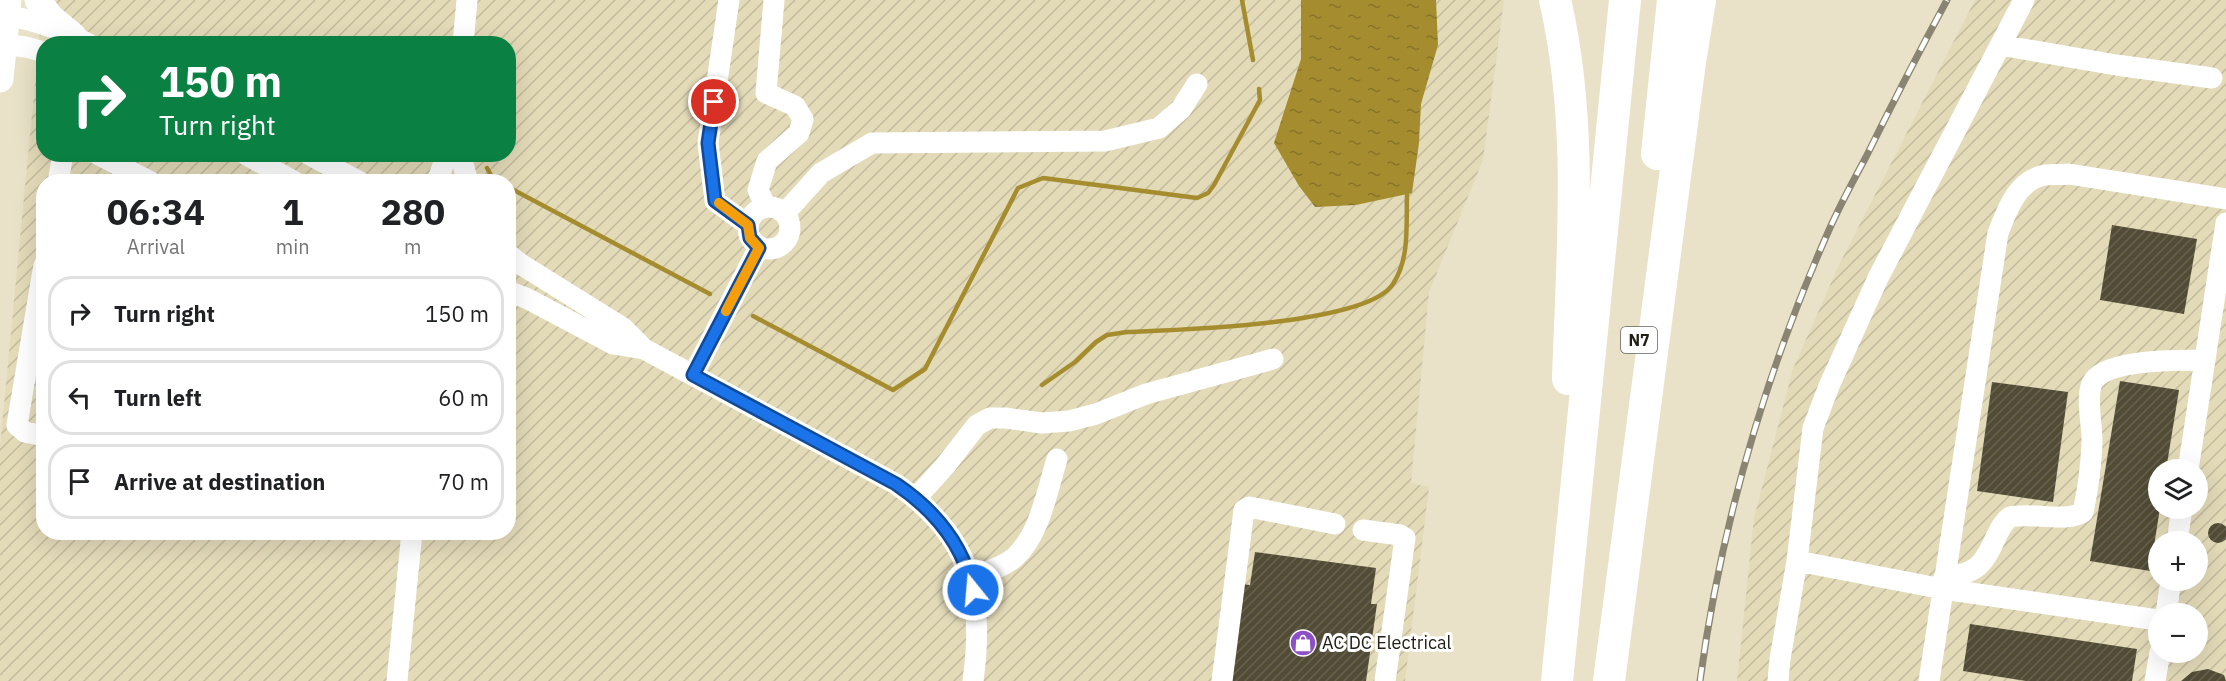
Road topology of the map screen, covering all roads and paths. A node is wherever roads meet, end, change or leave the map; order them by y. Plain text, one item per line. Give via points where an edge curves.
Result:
1 (38, 0) edge
2 (467, 0) edge
3 (729, 0) edge
4 (774, 0) edge
5 (1555, 0) edge
6 (1625, 0) edge
7 (1672, 0) edge
8 (1700, 0) edge
9 (2024, 0) edge
10 (5, 10) edge
11 (71, 36) edge
12 (76, 36) edge
13 (464, 36) edge
14 (2, 44) edge
15 (2000, 45) junction
16 (36, 50) edge
17 (2212, 78) dead end
18 (0, 79) edge
19 (1197, 84) dead end
20 (112, 162) edge
21 (259, 162) edge
22 (323, 162) edge
23 (136, 174) edge
24 (281, 174) edge
25 (345, 174) edge
26 (2226, 199) edge
27 (776, 210) junction
28 (2226, 223) edge
29 (748, 225) junction
30 (759, 248) junction
31 (516, 260) edge
32 (516, 294) edge
33 (36, 312) edge
34 (644, 349) junction
35 (1273, 359) dead end
36 (2205, 360) junction
37 (693, 375) junction
38 (36, 434) edge
39 (1057, 459) dead end
40 (2190, 459) edge
41 (916, 498) junction
42 (1335, 524) dead end
43 (1363, 530) dead end
44 (411, 540) edge
45 (1797, 561) junction
46 (970, 577) junction
47 (1944, 583) junction
48 (1564, 610) junction
49 (2148, 618) edge
50 (2158, 663) edge
51 (397, 681) edge
52 (973, 681) edge
53 (1222, 681) edge
54 (1385, 681) edge
55 (1557, 681) edge
56 (1607, 681) edge
57 (1778, 681) edge
58 (1929, 681) edge
59 (2155, 681) edge

1 - 12 main road via 50,17
2 - 13 street
3 - 29 street via 708,143 715,201
4 - 27 street via 766,93 795,106 803,119 799,133 767,161 758,190
5 - 48 highway via 1569,94 1574,165
6 - 48 highway
7 - 56 highway, N7
8 - 56 highway
9 - 15 street
10 - 11 street
10 - 14 main road
14 - 16 street
14 - 18 main road
15 - 17 street
15 - 45 street via 1878,278 1815,421
19 - 27 street via 1180,109 1159,128 1105,141 872,143 821,173
20 - 23 street
21 - 24 street
22 - 25 street
26 - 47 street via 2069,174 2044,175 2025,185 2015,196 1998,233
27 - 29 street via 754,213
27 - 30 street via 790,225 788,238 779,248
28 - 36 street
29 - 30 street via 750,238
30 - 37 street
31 - 34 street via 623,328
32 - 34 street via 613,344
33 - 38 street via 17,425
34 - 37 street
35 - 41 street via 1146,394 1069,421 984,420
36 - 40 street
36 - 47 street via 2123,365 2094,379 2090,387 2092,443 2083,512 2070,517 2010,517 1976,570
37 - 41 street
39 - 46 street via 1032,534 1021,550 1013,559
41 - 46 street via 943,526
42 - 53 street via 1249,507 1244,510
43 - 54 street via 1405,538
44 - 51 street
45 - 47 street
45 - 57 street
46 - 52 street via 978,628
47 - 49 street
47 - 58 street
48 - 55 highway
50 - 59 street

